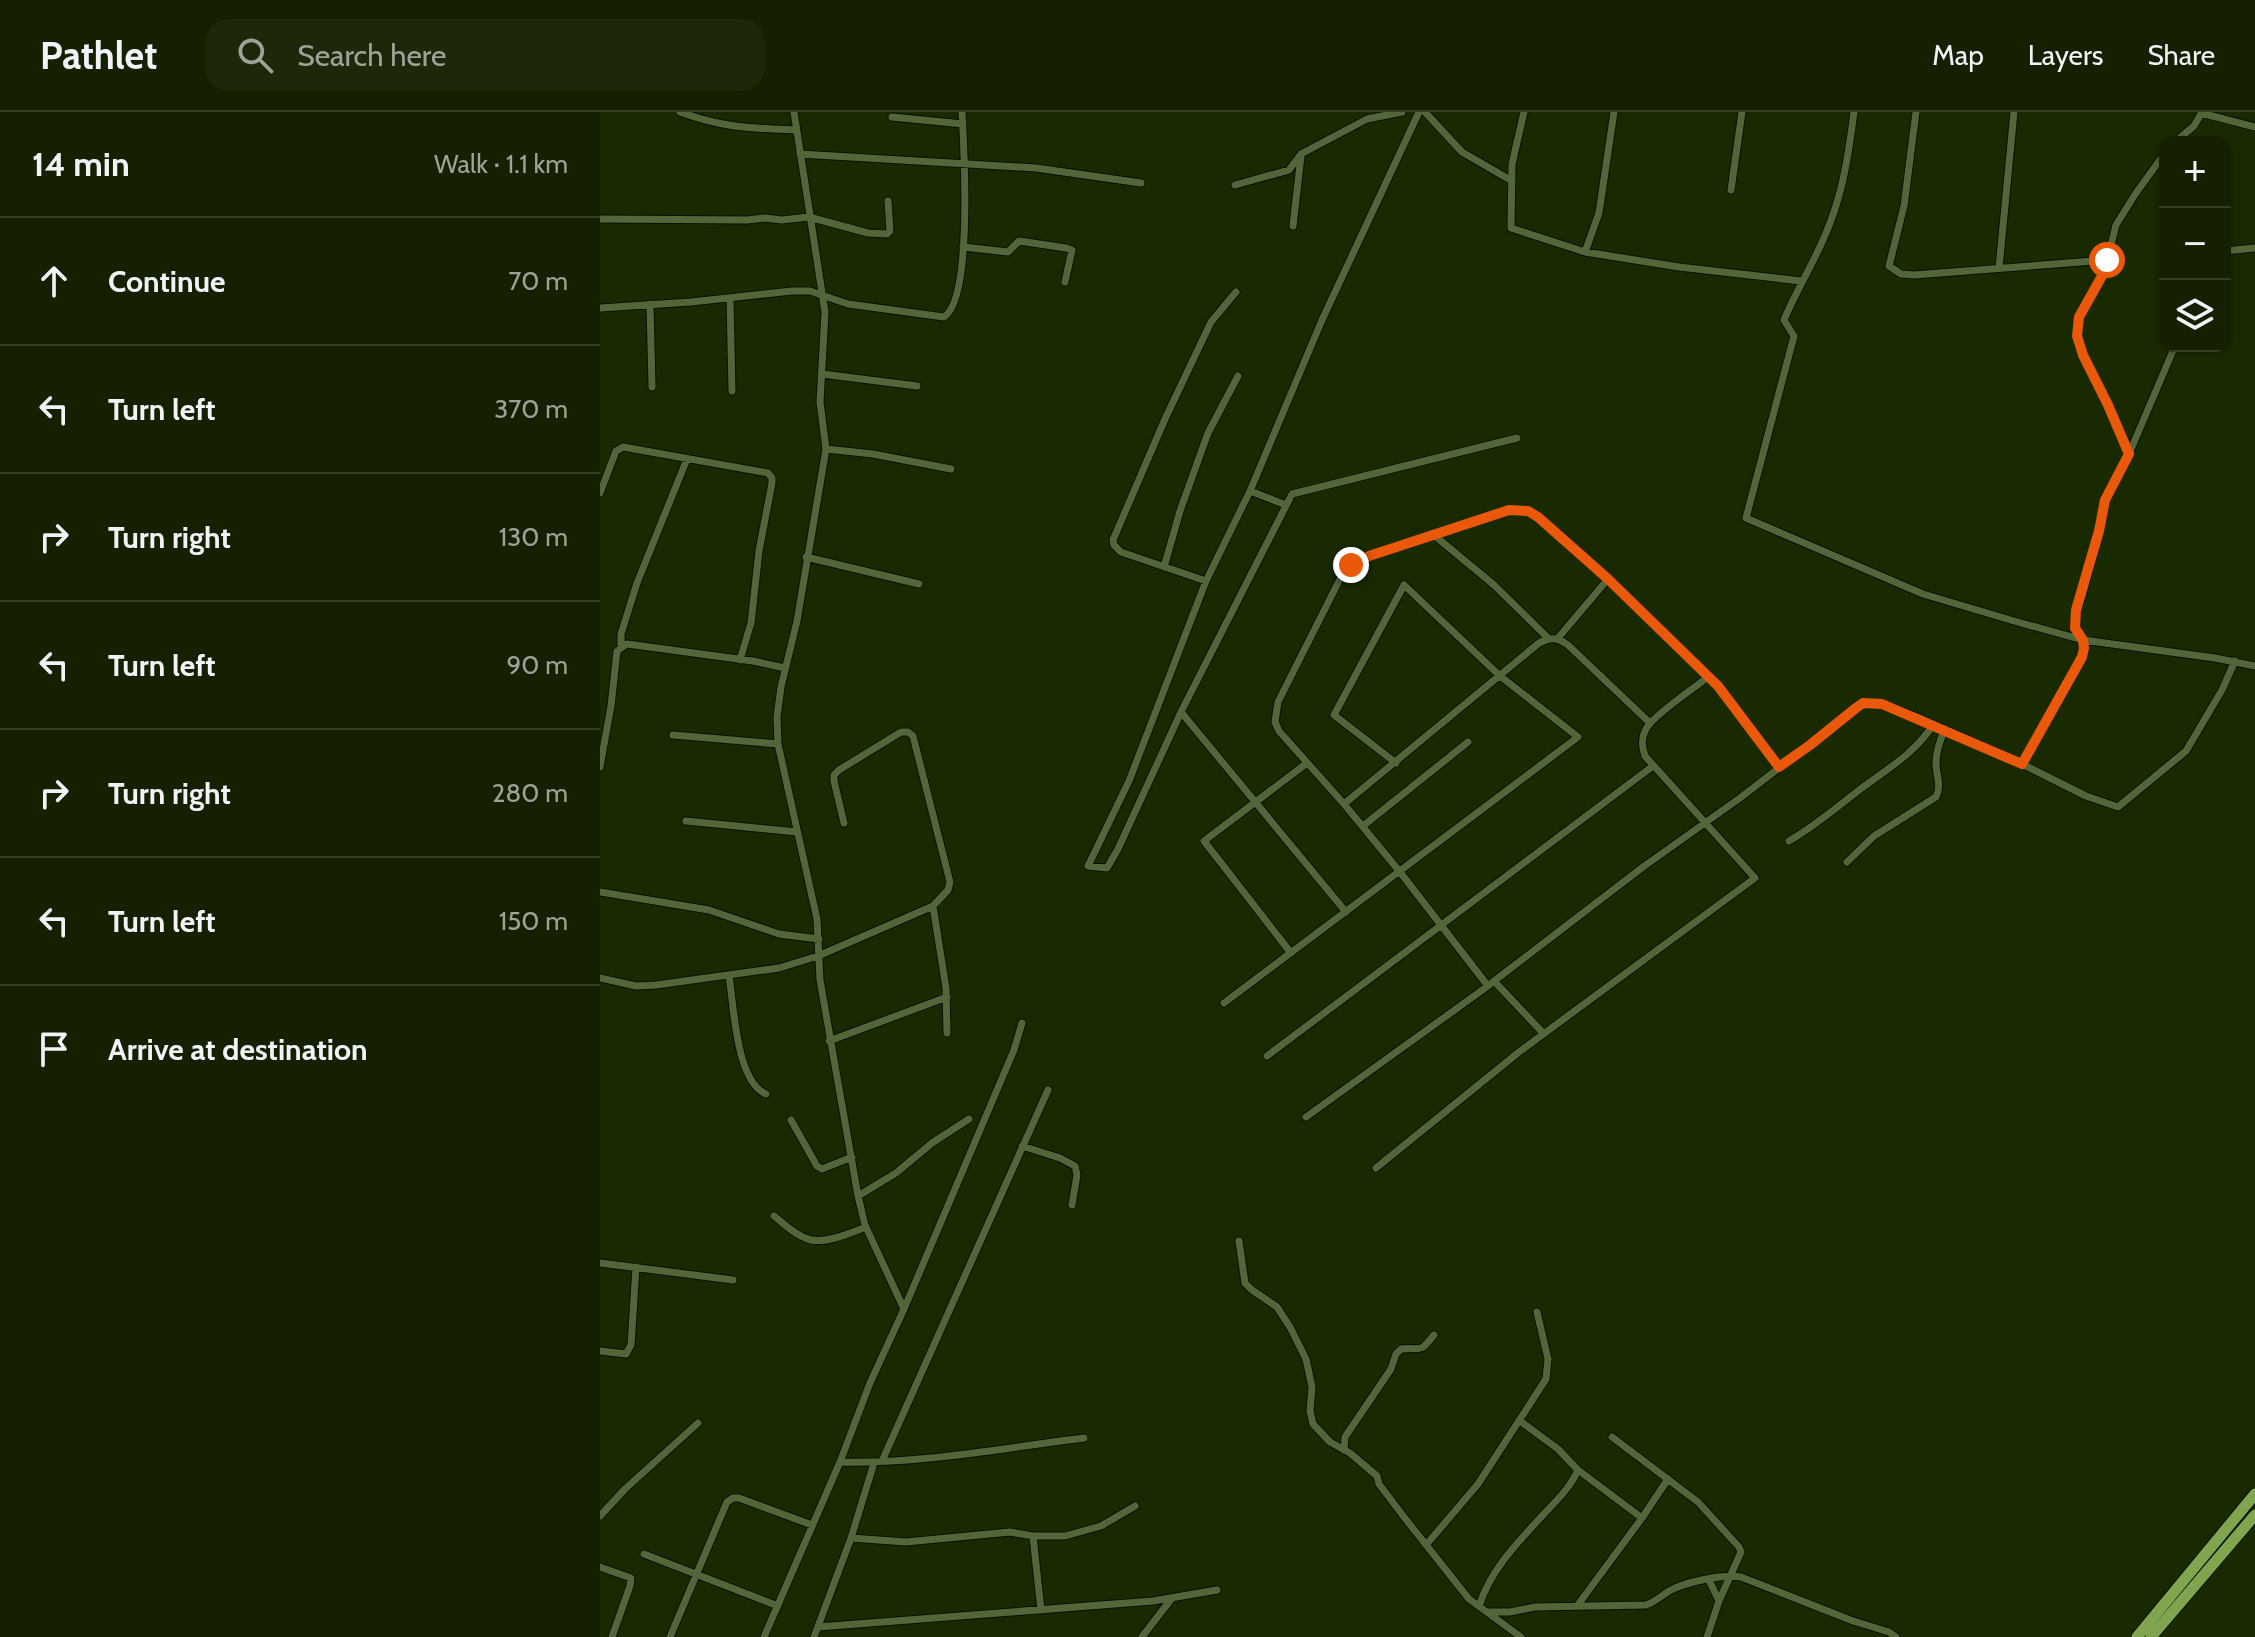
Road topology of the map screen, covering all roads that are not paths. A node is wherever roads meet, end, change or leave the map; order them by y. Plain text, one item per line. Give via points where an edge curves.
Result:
1 (680, 112) edge
2 (794, 112) edge
3 (962, 112) edge
4 (1402, 112) edge
5 (1422, 112) edge
6 (1524, 112) edge
7 (1614, 112) edge
8 (1742, 112) edge
9 (1854, 112) edge
10 (1916, 112) edge
11 (2014, 112) edge
12 (2202, 113) edge
13 (892, 117) dead end
14 (963, 124) junction
15 (2255, 127) edge
16 (796, 130) junction
17 (2182, 136) edge
18 (800, 154) junction
19 (1301, 154) junction
20 (2159, 161) edge
21 (964, 163) junction
22 (1512, 181) junction
23 (1141, 183) dead end
24 (1235, 185) dead end
25 (1731, 190) dead end
26 (888, 201) dead end
27 (809, 217) junction
28 (600, 219) edge
29 (1293, 226) dead end
30 (963, 247) junction
31 (2255, 248) edge
32 (2231, 250) edge
33 (1585, 252) junction
34 (2107, 260) junction
35 (1999, 268) junction
36 (1801, 281) junction
37 (1065, 282) dead end
38 (1236, 292) dead end
39 (821, 294) junction
40 (730, 298) junction
41 (650, 304) junction
42 (600, 308) edge
43 (2172, 352) edge
44 (822, 374) junction
45 (1238, 376) dead end
46 (917, 386) dead end
47 (652, 387) dead end
48 (732, 391) dead end
49 (1517, 438) dead end
50 (826, 449) junction
51 (2129, 454) junction
52 (687, 459) junction
53 (951, 469) dead end
54 (1250, 491) junction
55 (600, 493) edge
56 (1286, 505) junction
57 (1435, 536) junction
58 (806, 557) junction
59 (1164, 567) junction
60 (1608, 579) junction
61 (1206, 581) junction
62 (919, 584) dead end
63 (1548, 638) junction
64 (1558, 638) junction
65 (2083, 640) junction
66 (621, 646) junction
67 (740, 660) junction
68 (2235, 661) junction
69 (2255, 666) edge
70 (785, 668) junction
71 (1500, 676) junction
72 (1708, 677) junction
73 (1181, 712) junction
74 (1650, 723) junction
75 (1933, 725) junction
76 (1945, 729) junction
77 (673, 735) dead end
78 (1468, 742) dead end
79 (778, 744) junction
80 (1307, 763) junction
81 (1396, 763) junction
82 (2022, 764) junction
83 (1653, 766) junction
84 (600, 767) edge
85 (1779, 767) junction
86 (1254, 802) junction
87 (1344, 804) junction
88 (686, 821) dead end
89 (844, 823) dead end
90 (1704, 823) junction
91 (1363, 826) junction
92 (797, 832) junction
93 (1789, 841) dead end
94 (1847, 862) dead end
95 (1400, 872) junction
96 (600, 892) edge
97 (933, 906) junction
98 (1346, 912) junction
99 (1441, 925) junction
100 (819, 939) junction
101 (1291, 953) junction
102 (818, 956) junction
103 (729, 976) junction
104 (600, 978) edge
105 (1491, 984) junction
106 (947, 997) junction
107 (1224, 1003) dead end
108 (1022, 1023) dead end
109 (947, 1033) dead end
110 (1544, 1034) junction
111 (829, 1041) junction
112 (1267, 1056) dead end
113 (1048, 1090) dead end
114 (766, 1094) dead end
115 (1306, 1117) dead end
116 (969, 1119) dead end
117 (791, 1120) dead end
118 (1022, 1146) junction
119 (852, 1157) junction
120 (1376, 1168) dead end
121 (858, 1196) junction
122 (1072, 1205) dead end
123 (774, 1216) dead end
124 (866, 1227) junction
125 (1239, 1241) dead end
126 (600, 1263) edge
127 (636, 1267) junction
128 (733, 1280) dead end
129 (904, 1309) junction
130 (1537, 1312) dead end
131 (1434, 1335) dead end
132 (600, 1351) edge
133 (1520, 1421) junction
134 (698, 1423) dead end
135 (1612, 1437) dead end
136 (1084, 1438) dead end
137 (1344, 1450) junction
138 (840, 1462) junction
139 (878, 1462) junction
140 (1578, 1470) junction
141 (1668, 1479) junction
142 (2255, 1494) edge
143 (1135, 1506) dead end
144 (2255, 1515) edge
145 (600, 1516) edge
146 (1642, 1518) junction
147 (812, 1525) junction
148 (1033, 1536) junction
149 (851, 1538) junction
150 (1426, 1545) junction
151 (644, 1554) dead end
152 (600, 1567) edge
153 (697, 1574) junction
154 (1730, 1575) junction
155 (1709, 1580) junction
156 (1217, 1590) dead end
157 (1172, 1597) junction
158 (1719, 1601) junction
159 (778, 1606) junction
160 (1479, 1606) junction
161 (1577, 1606) junction
162 (1041, 1610) junction
163 (1490, 1612) junction
164 (818, 1627) junction
165 (1518, 1636) edge
166 (612, 1637) edge
167 (670, 1637) edge
168 (764, 1637) edge
169 (814, 1637) edge
170 (1142, 1637) edge
171 (1707, 1637) edge
172 (1896, 1637) edge
173 (2137, 1637) edge
174 (2151, 1637) edge

1 - 16 street via 733,128
2 - 16 street
3 - 14 street
4 - 19 street via 1367,119
5 - 22 street via 1462,152
5 - 54 street via 1322,320
6 - 22 street
7 - 33 street via 1599,213
8 - 25 street
9 - 36 street via 1848,164 1830,224
10 - 35 street via 1904,206 1889,266 1914,275
11 - 35 street
12 - 15 street
12 - 17 street
13 - 14 street
14 - 21 street
16 - 18 street
18 - 21 street
18 - 27 street
19 - 24 street via 1289,170
19 - 29 street
20 - 34 street via 2120,216
21 - 23 street
21 - 30 street
22 - 33 street via 1511,228
26 - 27 street via 887,234
27 - 28 street
27 - 39 street
30 - 37 street via 1008,252 1019,241 1072,250
30 - 39 street via 958,293 944,317 848,304
31 - 32 street
33 - 36 street
34 - 35 street
34 - 51 street via 2079,317 2077,336
36 - 65 street via 1784,320 1794,336 1746,518 1923,594
38 - 59 street via 1211,322 1113,540 1121,552
39 - 40 street via 792,291
39 - 44 street
40 - 41 street
40 - 48 street
41 - 42 street
41 - 47 street
43 - 51 street
44 - 46 street
44 - 50 street
45 - 59 street via 1208,433
49 - 56 street via 1292,494
50 - 53 street
50 - 58 street
51 - 65 street via 2105,500 2076,610 2075,628
52 - 55 street via 620,448
52 - 66 street via 637,583
52 - 67 street via 768,473 772,478 751,623
54 - 56 street
54 - 61 street
56 - 73 street
57 - 60 street via 1509,510 1528,511
57 - 63 street
57 - 80 street via 1359,561 1335,586 1275,714 1279,731
58 - 62 street
58 - 70 street
59 - 61 street
60 - 64 street
60 - 72 street
61 - 73 street via 1129,781 1088,866 1107,868
63 - 64 street
63 - 71 street
64 - 74 street
65 - 68 street
65 - 82 street via 2075,673
66 - 67 street
66 - 84 street
67 - 70 street
68 - 69 street
68 - 82 street via 2186,751 2118,807
70 - 79 street
71 - 81 street
71 - 81 street via 1404,585 1334,715
71 - 95 street via 1578,737
72 - 74 street
72 - 85 street
73 - 86 street
74 - 83 street via 1642,748
75 - 76 street
75 - 85 street via 1882,704 1863,703
75 - 93 street via 1905,756
76 - 82 street
76 - 94 street via 1937,754 1936,797 1874,836
77 - 79 street
78 - 91 street
79 - 92 street
80 - 86 street
80 - 87 street
81 - 87 street
83 - 90 street
83 - 99 street
85 - 90 street
86 - 98 street
86 - 101 street via 1204,841
87 - 91 street
88 - 92 street
89 - 97 street via 834,775 908,732 950,882
90 - 105 street
90 - 110 street via 1755,878
91 - 95 street
92 - 100 street
95 - 98 street
95 - 99 street
96 - 100 street via 709,910 779,934
97 - 102 street
97 - 106 street
98 - 101 street
99 - 105 street
99 - 112 street
100 - 102 street
101 - 107 street
102 - 103 street
102 - 111 street
103 - 104 street via 646,986
103 - 114 street via 742,1061 753,1085
105 - 110 street
105 - 115 street
106 - 109 street
106 - 111 street
108 - 129 street
110 - 120 street
111 - 119 street
113 - 118 street
116 - 121 street
117 - 119 street via 817,1166 822,1169
118 - 122 street via 1075,1166
118 - 139 street
119 - 121 street
121 - 124 street
123 - 124 street via 816,1241
124 - 129 street
125 - 137 street via 1245,1283 1277,1307 1306,1359 1313,1424
126 - 127 street
127 - 128 street
127 - 132 street via 629,1350
129 - 138 street
130 - 133 street via 1548,1370
131 - 137 street via 1424,1348 1396,1354 1345,1437
133 - 140 street
133 - 150 street via 1478,1484
134 - 145 street
135 - 141 street
136 - 139 street
137 - 150 street via 1377,1476
138 - 139 street
138 - 147 street
139 - 149 street
140 - 146 street
140 - 160 street via 1496,1570
141 - 146 street
141 - 154 street via 1698,1502 1739,1547
142 - 173 main road
143 - 148 street via 1101,1526 1065,1536
144 - 174 main road
146 - 161 street
147 - 153 street via 733,1498
147 - 159 street
148 - 149 street via 1010,1532 906,1542
148 - 162 street
149 - 164 street
150 - 160 street
151 - 153 street
152 - 166 street via 631,1578
153 - 159 street
153 - 167 street
154 - 155 street
154 - 158 street
154 - 172 street
155 - 158 street
155 - 161 street via 1667,1592 1646,1605
156 - 157 street
157 - 162 street
157 - 170 street
158 - 171 street
159 - 168 street
160 - 163 street
161 - 163 street
162 - 164 street
163 - 165 street
164 - 169 street

